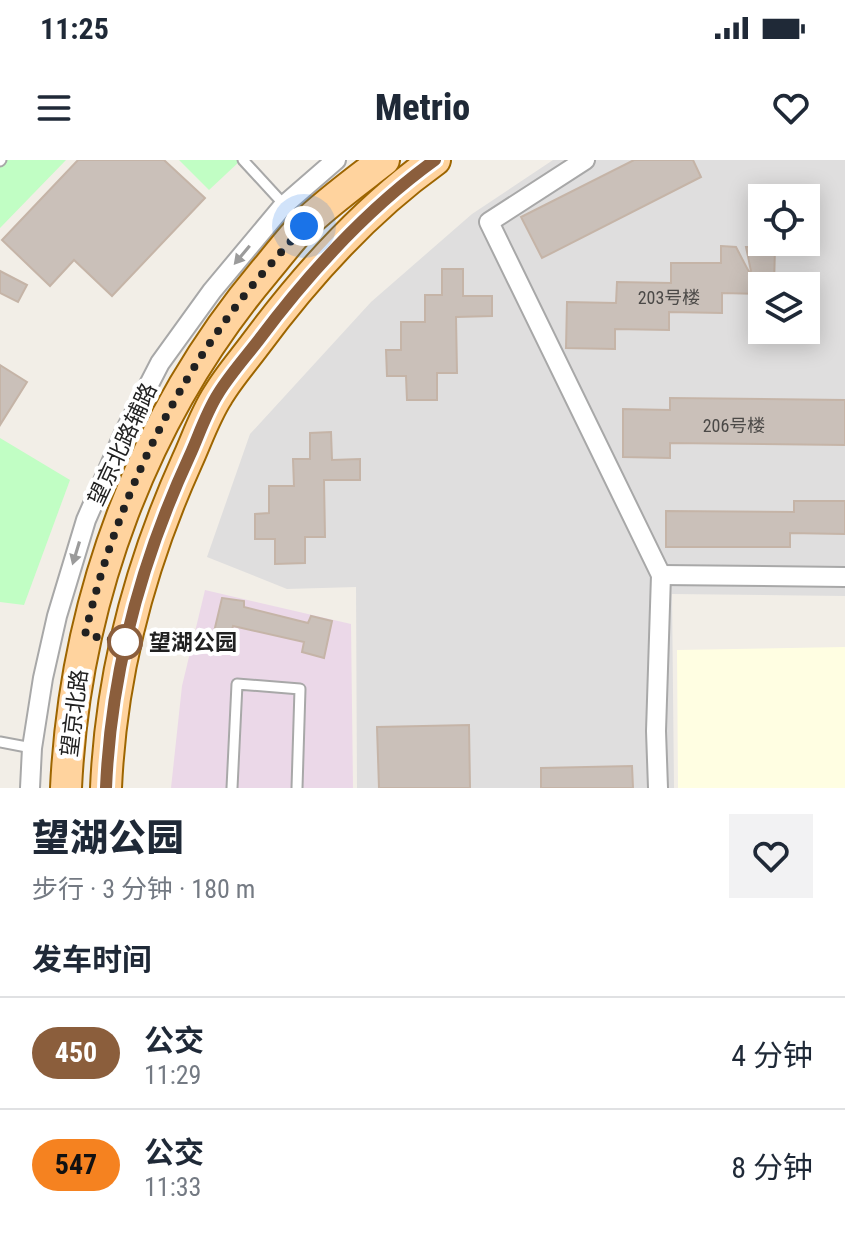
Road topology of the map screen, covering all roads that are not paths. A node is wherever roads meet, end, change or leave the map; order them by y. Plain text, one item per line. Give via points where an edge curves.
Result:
1 (336, 160) edge
2 (384, 160) edge
3 (435, 160) edge
4 (585, 160) edge
5 (246, 161) edge
6 (294, 216) junction
7 (661, 575) junction
8 (845, 577) edge
9 (0, 742) edge
10 (32, 748) junction
11 (30, 788) edge
12 (66, 788) edge
13 (106, 788) edge
14 (232, 788) edge
15 (297, 788) edge
16 (658, 788) edge

1 - 6 street, 望京北路辅路
2 - 6 main road, 望京北路
3 - 13 main road, 望京北路 via 341,243 286,303 217,396 146,561 114,691
4 - 7 street via 489,222
5 - 6 lane
6 -> 10 street, 望京北路辅路 via 212,291 160,363 125,431 86,520 57,616
6 - 12 main road, 望京北路 via 189,376 133,486 80,658
7 - 8 street
7 - 16 street
9 - 10 lane
10 - 11 street, 望京北路辅路
14 - 15 lane via 237,684 300,689

